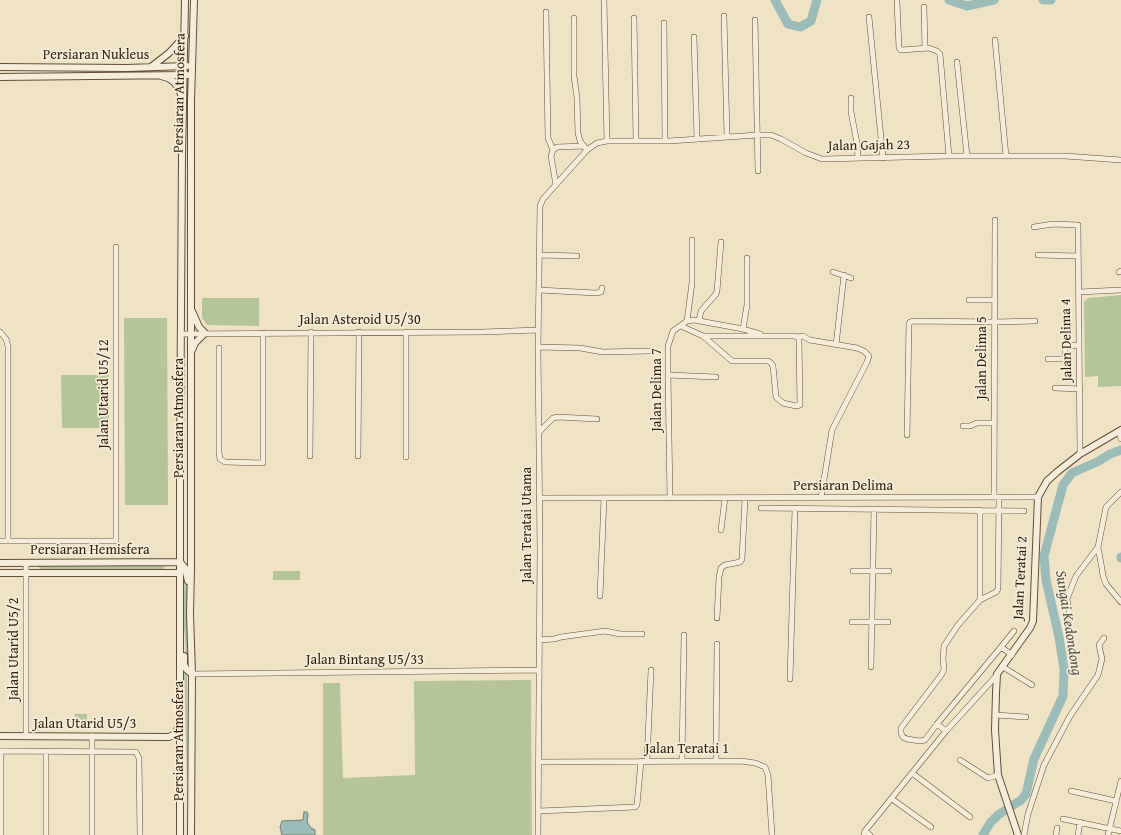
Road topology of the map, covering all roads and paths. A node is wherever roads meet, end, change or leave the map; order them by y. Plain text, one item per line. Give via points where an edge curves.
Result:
1 (185, 0) edge
2 (194, 0) edge
3 (604, 0) edge
4 (897, 2) dead end
5 (924, 7) dead end
6 (546, 12) dead end
7 (724, 16) dead end
8 (869, 17) dead end
9 (574, 18) dead end
10 (634, 18) dead end
11 (755, 20) dead end
12 (664, 23) dead end
13 (185, 36) junction
14 (694, 37) dead end
15 (995, 40) dead end
16 (924, 48) junction
17 (956, 62) dead end
18 (184, 66) junction
19 (193, 66) junction
20 (0, 67) edge
21 (151, 67) junction
22 (151, 74) junction
23 (192, 74) junction
24 (184, 75) junction
25 (0, 77) edge
26 (851, 98) dead end
27 (183, 102) junction
28 (758, 135) junction
29 (727, 137) junction
30 (697, 139) junction
31 (607, 142) junction
32 (636, 142) junction
33 (665, 142) junction
34 (586, 148) junction
35 (553, 150) junction
36 (949, 156) junction
37 (967, 156) junction
38 (1006, 156) junction
39 (858, 158) junction
40 (883, 158) junction
41 (1121, 160) edge
42 (758, 170) dead end
43 (556, 185) junction
44 (540, 215) joint
45 (995, 220) dead end
46 (1034, 227) dead end
47 (692, 240) dead end
48 (721, 242) dead end
49 (116, 247) dead end
50 (540, 255) junction
51 (1038, 255) dead end
52 (577, 256) dead end
53 (1078, 256) junction
54 (747, 258) dead end
55 (833, 272) dead end
56 (844, 276) junction
57 (851, 278) dead end
58 (602, 288) dead end
59 (539, 290) junction
60 (1121, 290) edge
61 (1079, 292) junction
62 (969, 300) dead end
63 (995, 300) junction
64 (191, 307) junction
65 (699, 321) junction
66 (1035, 321) dead end
67 (687, 322) junction
68 (995, 322) junction
69 (681, 326) junction
70 (743, 329) junction
71 (538, 330) junction
72 (0, 332) edge
73 (311, 332) junction
74 (359, 332) junction
75 (406, 332) junction
76 (190, 333) junction
77 (206, 333) junction
78 (263, 333) junction
79 (181, 334) junction
80 (703, 336) junction
81 (765, 336) junction
82 (798, 337) junction
83 (836, 345) junction
84 (1079, 345) junction
85 (538, 347) junction
86 (219, 348) dead end
87 (649, 351) dead end
88 (190, 352) junction
89 (1048, 359) dead end
90 (668, 375) junction
91 (716, 377) dead end
92 (1055, 388) dead end
93 (1080, 388) junction
94 (597, 419) dead end
95 (994, 423) junction
96 (963, 426) dead end
97 (1120, 431) edge
98 (539, 432) junction
99 (907, 435) dead end
100 (1121, 439) edge
101 (1080, 454) junction
102 (310, 456) dead end
103 (358, 456) dead end
104 (406, 457) dead end
105 (1121, 492) edge
106 (996, 497) junction
107 (1038, 497) junction
108 (539, 498) junction
109 (604, 498) junction
110 (670, 498) junction
111 (725, 498) junction
112 (745, 498) junction
113 (821, 498) junction
114 (761, 508) dead end
115 (794, 508) junction
116 (874, 509) junction
117 (980, 510) junction
118 (999, 510) junction
119 (1024, 511) dead end
120 (191, 513) junction
121 (721, 530) dead end
122 (0, 541) edge
123 (8, 541) junction
124 (1098, 547) junction
125 (180, 562) junction
126 (0, 563) edge
127 (26, 563) junction
128 (185, 568) junction
129 (853, 571) dead end
130 (872, 571) junction
131 (889, 571) dead end
132 (0, 573) edge
133 (26, 573) junction
134 (180, 573) junction
135 (600, 596) dead end
136 (980, 600) junction
137 (1121, 602) edge
138 (190, 614) junction
139 (1070, 616) dead end
140 (717, 618) dead end
141 (852, 622) dead end
142 (871, 622) junction
143 (888, 622) dead end
144 (180, 626) junction
145 (1014, 631) dead end
146 (642, 634) dead end
147 (684, 635) dead end
148 (1104, 638) dead end
149 (539, 640) junction
150 (717, 644) dead end
151 (1001, 647) junction
152 (1012, 655) junction
153 (870, 667) dead end
154 (1003, 667) junction
155 (539, 670) junction
156 (651, 670) dead end
157 (192, 674) junction
158 (997, 674) junction
159 (790, 679) dead end
160 (1032, 685) dead end
161 (995, 716) junction
162 (1026, 717) dead end
163 (180, 723) junction
164 (937, 724) junction
165 (946, 731) junction
166 (0, 736) edge
167 (26, 736) junction
168 (92, 736) junction
169 (169, 736) junction
170 (180, 750) junction
171 (0, 751) edge
172 (46, 751) junction
173 (92, 751) junction
174 (960, 760) dead end
175 (644, 761) junction
176 (682, 761) junction
177 (716, 761) junction
178 (539, 762) junction
179 (912, 773) junction
180 (998, 775) junction
181 (1121, 781) edge
182 (181, 787) junction
183 (191, 788) junction
184 (1071, 791) dead end
185 (185, 792) junction
186 (1119, 795) edge
187 (191, 796) junction
188 (181, 798) junction
189 (892, 798) junction
190 (1116, 801) junction
191 (539, 811) junction
192 (970, 818) dead end
193 (1064, 819) dead end
194 (1080, 822) junction
195 (931, 827) dead end
196 (1057, 828) dead end
197 (1110, 828) junction
198 (1121, 831) edge
199 (865, 833) edge
200 (1, 835) edge
201 (46, 835) edge
202 (92, 835) edge
203 (140, 835) edge
204 (180, 835) edge
205 (191, 835) edge
206 (538, 835) edge
207 (772, 835) edge
208 (870, 835) edge
209 (1023, 835) edge
210 (1056, 835) edge
211 (1078, 835) edge
212 (1108, 835) edge

1 - 13 street, Persiaran Atmosfera
2 - 19 street, Persiaran Atmosfera
3 - 31 street
4 - 16 street via 900,49
5 - 16 street
6 - 35 street via 548,138
7 - 29 street
8 - 40 street
9 - 34 street via 574,76 578,98 578,133
10 - 32 street
11 - 28 street
12 - 33 street
13 - 18 street, Persiaran Atmosfera
13 - 21 street
14 - 30 street
15 - 38 street
16 - 36 street via 938,50 942,59
17 - 37 street
18 - 19 street, Persiaran Nukleus
18 - 21 street, Persiaran Nukleus
18 - 24 street, Persiaran Atmosfera
19 - 23 street, Persiaran Atmosfera
20 - 21 street, Persiaran Nukleus
22 - 24 street, Persiaran Nukleus
22 - 25 street, Persiaran Nukleus
22 - 27 street via 174,82
23 - 24 street, Persiaran Nukleus
23 - 64 street, Persiaran Atmosfera
24 - 27 street, Persiaran Atmosfera
26 - 39 street
27 - 79 street, Persiaran Atmosfera
28 - 29 street, Jalan Gajah 23
28 - 39 street, Jalan Gajah 23 via 777,137 817,158
28 - 42 street
29 - 30 street, Jalan Gajah 23
30 - 33 street, Jalan Gajah 23
31 - 32 street, Jalan Gajah 23
31 - 34 street, Jalan Gajah 23
32 - 33 street, Jalan Gajah 23
34 - 35 street via 557,147
34 - 43 street, Jalan Gajah 23
35 - 43 street via 551,156
36 - 37 street, Jalan Gajah 23
36 - 40 street, Jalan Gajah 23
37 - 38 street, Jalan Gajah 23
38 - 41 street, Jalan Gajah 23 via 1065,156
39 - 40 street, Jalan Gajah 23
43 - 44 street, Jalan Gajah 23 via 541,202
44 - 50 street, Jalan Teratai Utama
45 - 63 street, Jalan Delima 5
46 - 53 street, Jalan Delima 4 via 1078,224
47 - 67 street via 692,283
48 - 65 street via 717,291 701,311
49 - 123 street, Jalan Utarid U5/12 via 116,541
50 - 52 street
50 - 59 street, Jalan Teratai Utama
51 - 53 street
53 - 61 street, Jalan Delima 4
54 - 70 street
55 - 56 street
56 - 57 street
56 - 83 street
58 - 59 street via 601,292 596,293
59 - 71 street, Jalan Teratai Utama
60 - 61 street
61 - 84 street, Jalan Delima 4
62 - 63 street
63 - 68 street, Jalan Delima 5
64 - 76 street, Persiaran Atmosfera
64 - 77 street via 199,327
65 - 67 street, Jalan Delima 7
65 - 70 street, Jalan Delima 7
66 - 68 street
67 - 69 street, Jalan Delima 7
68 - 95 street, Jalan Delima 5
68 - 99 street via 910,322
69 - 80 street
69 - 90 street, Jalan Delima 7 via 673,331 670,338
70 - 81 street, Jalan Delima 7
71 - 75 street, Jalan Asteroid U5/30
71 - 85 street, Jalan Teratai Utama
72 - 123 street via 8,346
73 - 74 street, Jalan Asteroid U5/30
73 - 78 street, Jalan Asteroid U5/30
73 - 102 street
74 - 75 street, Jalan Asteroid U5/30
74 - 103 street
75 - 104 street
76 - 77 street, Jalan Asteroid U5/30
76 - 79 street, Jalan Asteroid U5/30
76 - 88 street, Persiaran Atmosfera
77 - 78 street, Jalan Asteroid U5/30
77 - 88 street
78 - 86 street via 263,462 225,462 220,459
79 - 125 street, Persiaran Atmosfera
80 - 81 street
80 - 82 street via 732,361 771,363 776,397 783,403 798,406 801,400
81 - 82 street
82 - 83 street via 803,336 810,340
83 - 113 street via 857,348 869,356 832,430
84 - 89 street via 1067,346 1063,359
84 - 93 street, Jalan Delima 4
85 - 87 street via 580,348 603,352
85 - 98 street, Jalan Teratai Utama
88 - 120 street, Persiaran Atmosfera
90 - 91 street
90 - 110 street, Jalan Delima 7
92 - 93 street
93 - 101 street, Jalan Delima 4
94 - 98 street via 553,418
95 - 96 street
95 - 106 street, Jalan Delima 5
97 - 100 street
97 - 101 street
98 - 108 street, Jalan Teratai Utama
101 - 107 street via 1047,481
105 - 124 street via 1106,507
106 - 107 street, Persiaran Delima
106 - 113 street, Persiaran Delima
106 - 118 street, Jalan Delima 5
107 - 152 street, Jalan Teratai 2 via 1033,621
108 - 109 street, Persiaran Delima
108 - 149 street, Jalan Teratai Utama
109 - 110 street, Persiaran Delima
109 - 135 street
110 - 111 street, Persiaran Delima
111 - 112 street, Persiaran Delima
111 - 121 street
112 - 113 street, Persiaran Delima
112 - 140 street via 742,559 721,568
114 - 115 street
115 - 116 street
115 - 159 street
116 - 117 street
116 - 130 street
117 - 118 street
117 - 136 street
118 - 119 street
118 - 136 street, Jalan Delima 5 via 998,589
120 - 128 street
120 - 138 street, Persiaran Atmosfera
122 - 123 street
124 - 137 street via 1102,576
124 - 139 street via 1076,576 1067,599
125 - 127 street, Persiaran Hemisfera
125 - 128 street
125 - 134 street, Persiaran Atmosfera
126 - 127 street, Persiaran Hemisfera
127 - 133 street, Jalan Utarid U5/2
128 - 134 street
128 - 138 street
129 - 130 street
130 - 131 street
130 - 142 street
132 - 133 street, Persiaran Hemisfera
133 - 134 street, Persiaran Hemisfera
133 - 167 street, Jalan Utarid U5/2
134 - 144 street, Persiaran Atmosfera
136 - 164 street via 944,646 942,674 901,728 901,733 907,739 921,741
138 - 157 street, Persiaran Atmosfera
141 - 142 street
142 - 143 street
142 - 153 street
144 - 157 street via 184,664
144 - 163 street, Persiaran Atmosfera
145 - 151 street
146 - 149 street via 606,631
147 - 176 street
148 - 209 street via 1099,645 1102,659 1098,675 1070,716 1044,765
149 - 155 street, Jalan Teratai Utama
150 - 177 street
151 - 152 street
151 - 164 street
152 - 154 street, Jalan Teratai 2
154 - 158 street, Jalan Teratai 2
154 - 160 street
155 - 157 street, Jalan Bintang U5/33
155 - 178 street, Jalan Teratai Utama
156 - 175 street
157 - 183 street, Persiaran Atmosfera
158 - 161 street
158 - 165 street
161 - 162 street
161 - 180 street
163 - 169 street via 178,730
163 - 170 street, Persiaran Atmosfera
164 - 165 street
165 - 179 street
166 - 167 street, Jalan Utarid U5/3
167 - 168 street, Jalan Utarid U5/3
168 - 169 street, Jalan Utarid U5/3
168 - 173 street
169 - 170 street via 178,743
170 - 182 street, Persiaran Atmosfera
171 - 172 street
171 - 200 street
172 - 173 street
172 - 201 street
173 - 202 street
173 - 203 street via 136,752 139,755
174 - 180 street via 988,778
175 - 176 street, Jalan Teratai 1
175 - 178 street, Jalan Teratai 1
175 - 191 street via 635,807
176 - 177 street, Jalan Teratai 1
177 - 207 street, Jalan Teratai 1 via 741,761 765,767 770,785
178 - 191 street, Jalan Teratai Utama
179 - 189 street
179 - 192 street
180 - 209 street via 1015,826
181 - 186 street
182 - 185 street
182 - 188 street, Persiaran Atmosfera
183 - 185 street
183 - 187 street, Persiaran Atmosfera
184 - 190 street
185 - 187 street
185 - 188 street
186 - 190 street
187 - 205 street, Persiaran Atmosfera
188 - 204 street, Persiaran Atmosfera
189 - 195 street
189 - 199 street
190 - 197 street
191 - 206 street, Jalan Teratai Utama
193 - 194 street
194 - 197 street
194 - 211 street
196 - 210 street
197 - 198 street
197 - 212 street
199 - 208 street

